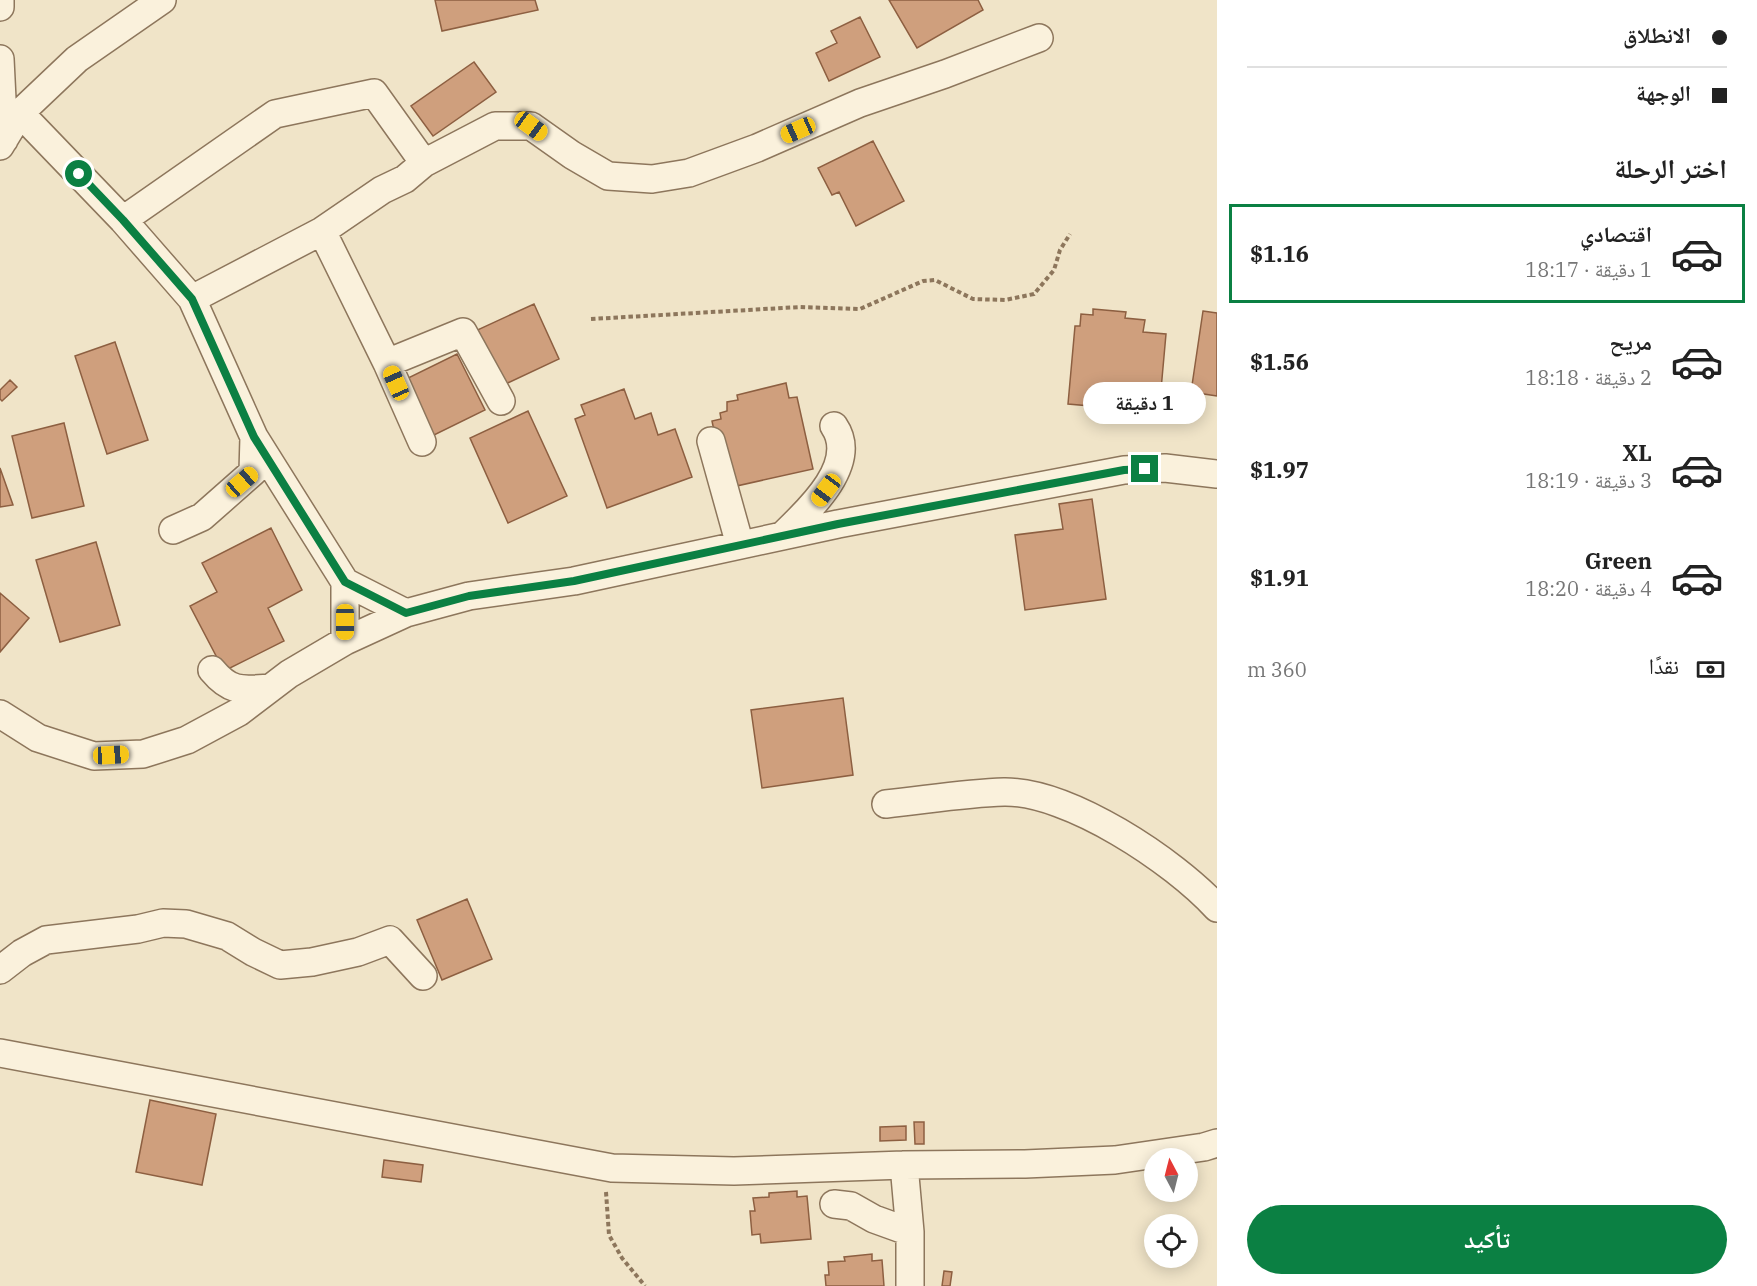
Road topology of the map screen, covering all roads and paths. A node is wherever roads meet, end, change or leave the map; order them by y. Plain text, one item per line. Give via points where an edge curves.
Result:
1 (0, 0) edge
2 (162, 0) edge
3 (0, 7) edge
4 (1039, 38) dead end
5 (0, 59) edge
6 (20, 113) junction
7 (2, 143) edge
8 (424, 163) junction
9 (123, 220) junction
10 (322, 231) junction
11 (1070, 234) dead end
12 (192, 299) junction
13 (591, 319) dead end
14 (387, 363) junction
15 (501, 401) dead end
16 (834, 426) dead end
17 (254, 437) junction
18 (711, 441) dead end
19 (422, 442) dead end
20 (1217, 474) edge
21 (173, 530) dead end
22 (781, 536) junction
23 (740, 545) junction
24 (345, 582) junction
25 (406, 613) junction
26 (345, 641) junction
27 (212, 670) dead end
28 (270, 688) junction
29 (0, 714) edge
30 (886, 804) dead end
31 (1217, 908) edge
32 (0, 970) edge
33 (423, 976) dead end
34 (0, 1053) edge
35 (1217, 1143) edge
36 (904, 1165) junction
37 (612, 1168) junction
38 (834, 1204) dead end
39 (910, 1232) junction
40 (645, 1286) edge
41 (910, 1286) edge

1 - 3 street
2 - 6 street via 77,59
4 - 8 street via 860,103 689,173 652,179 608,176 531,126 495,126
5 - 7 street
6 - 7 street
6 - 9 street
8 - 9 street via 374,93 275,114
8 - 10 street
9 - 12 street
10 - 12 street
10 - 14 street
11 - 13 path via 1054,270 1034,294 1005,300 973,299 935,280 924,281 860,309 800,307
12 - 17 street
14 - 15 street via 463,332
14 - 19 street
16 - 22 street via 839,433 840,450 826,490
17 - 21 street via 253,472 202,517
17 - 24 street
18 - 23 street
20 - 22 street via 1165,468 1124,470
22 - 23 street
23 - 25 street via 574,581 469,596
24 - 25 street
24 - 26 street
25 - 26 street
26 - 28 street
27 - 28 street via 222,682 239,690
28 - 29 street via 239,711 187,740 143,754 94,756 38,738
30 - 31 street via 1005,792 1042,796 1123,835 1201,890
32 - 33 street via 46,940 163,923 186,924 227,936 280,964 358,952 390,940
34 - 37 street
35 - 36 street via 1115,1160
36 - 37 street via 734,1171
36 - 39 street
37 - 40 path via 606,1191 609,1234
38 - 39 street via 851,1206
39 - 41 street

